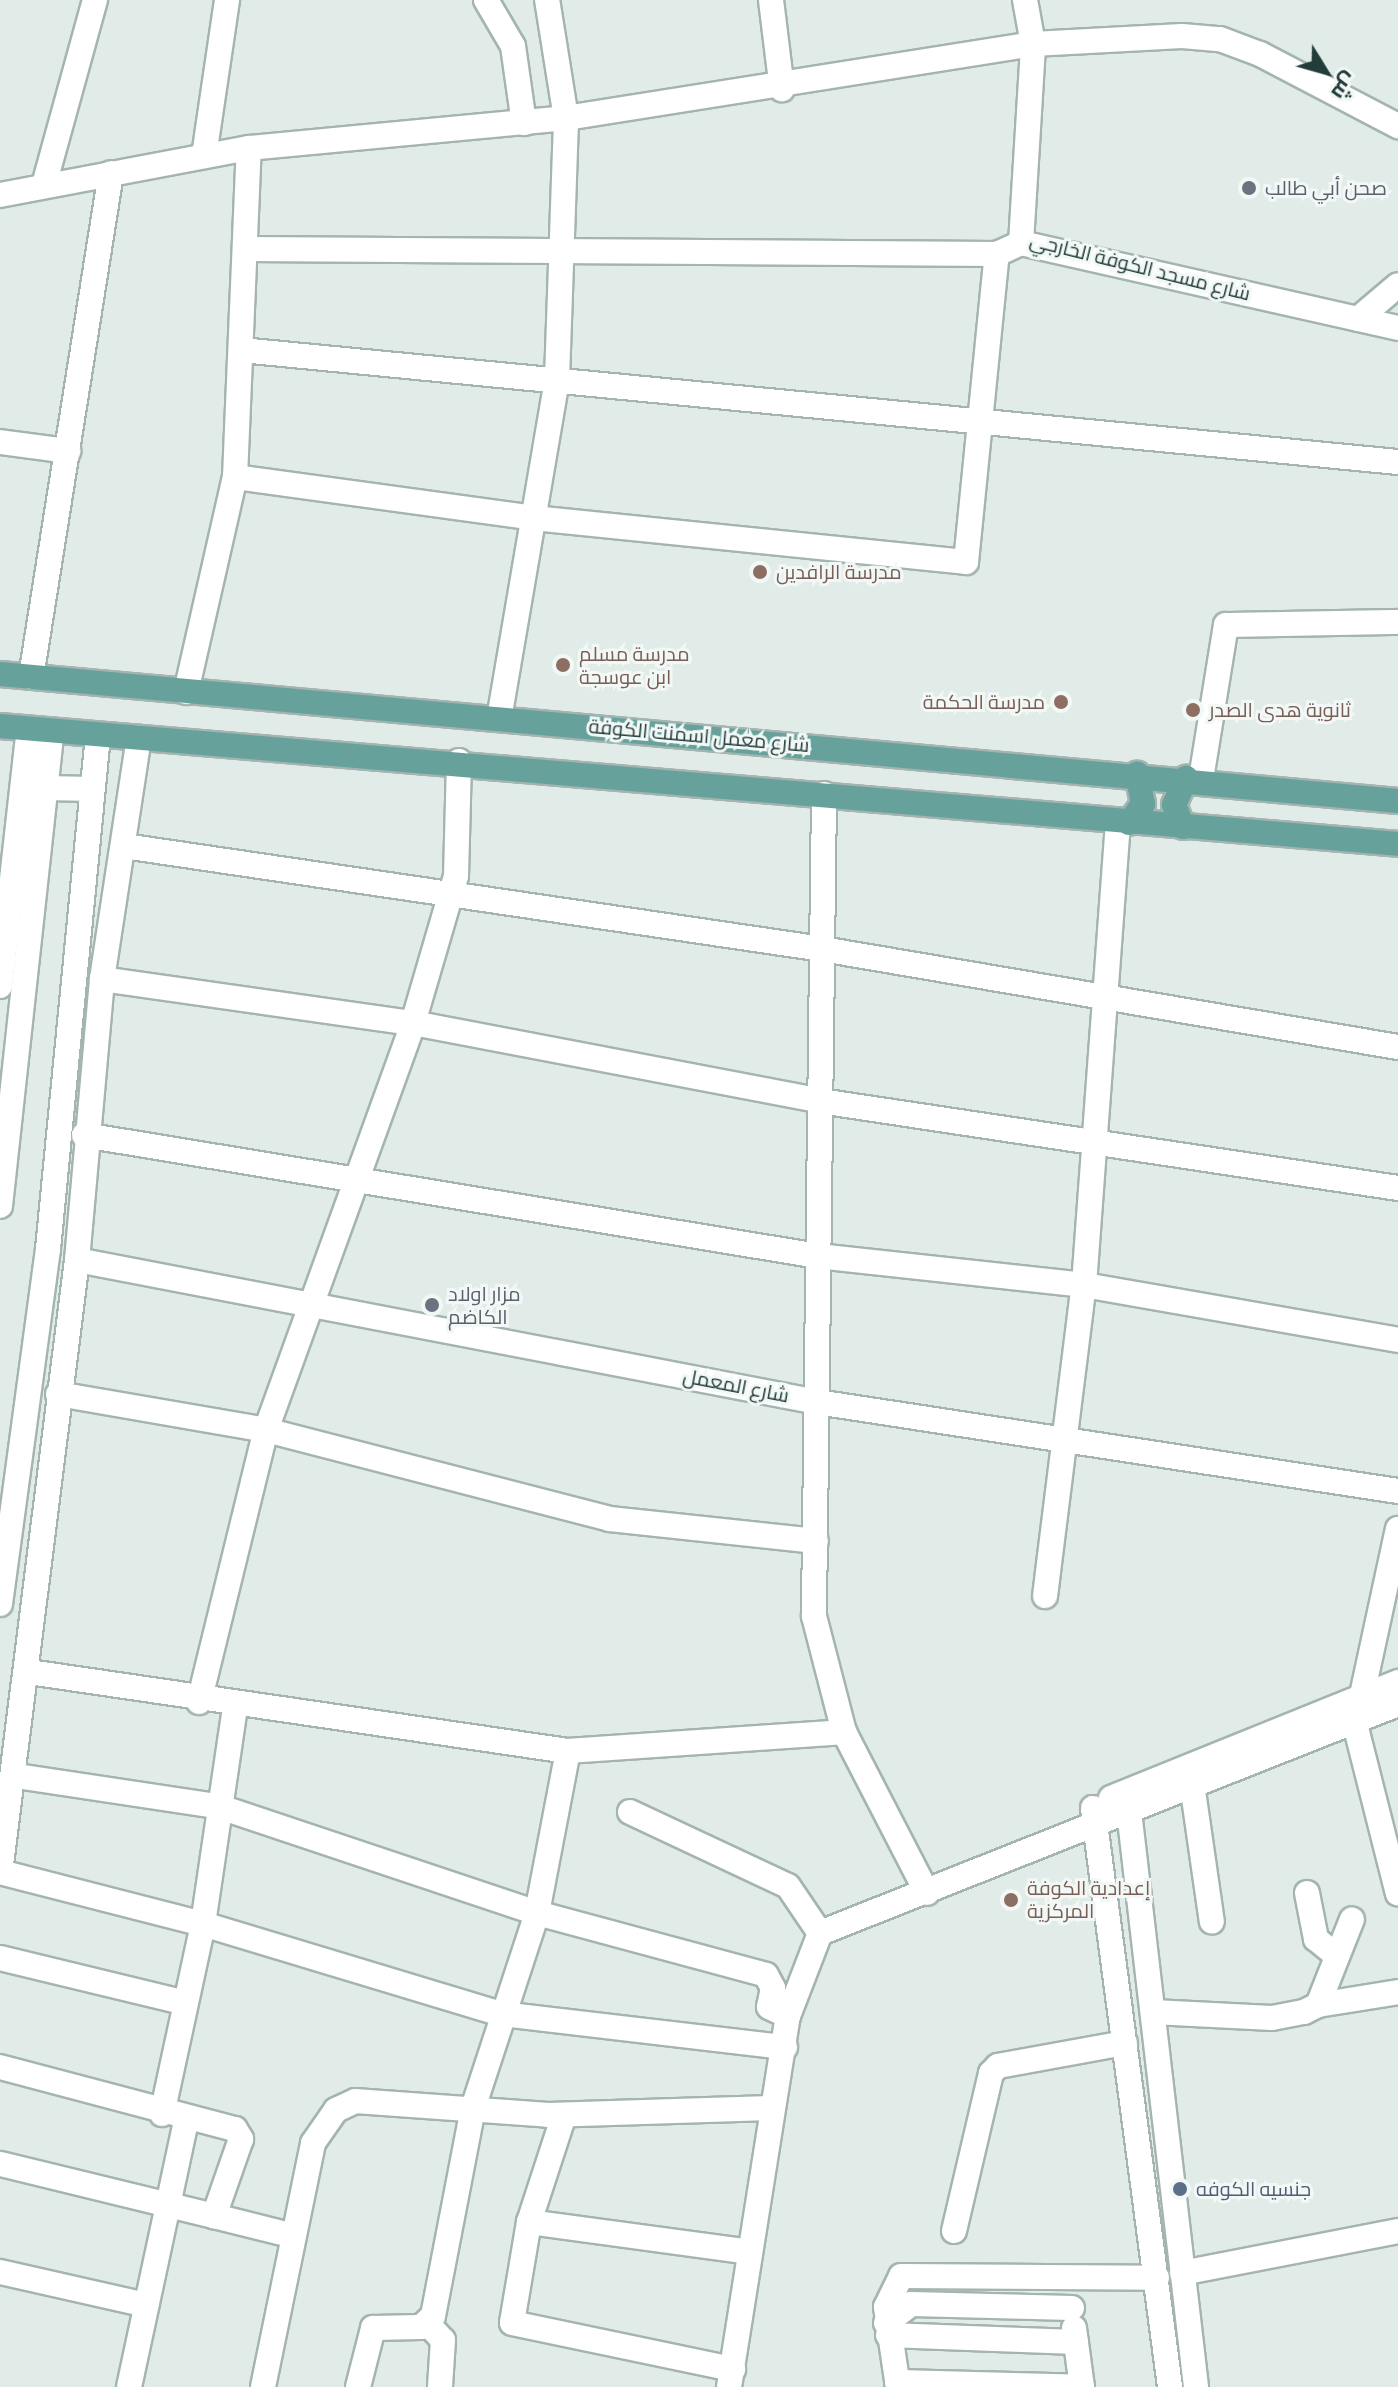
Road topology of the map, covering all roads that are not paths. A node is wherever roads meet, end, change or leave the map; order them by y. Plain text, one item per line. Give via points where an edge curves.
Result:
1 (95, 0) edge
2 (227, 0) edge
3 (486, 0) edge
4 (547, 0) edge
5 (771, 0) edge
6 (1025, 0) edge
7 (1033, 44) junction
8 (782, 89) junction
9 (566, 118) junction
10 (524, 123) junction
11 (1398, 126) edge
12 (249, 148) junction
13 (204, 156) junction
14 (111, 173) junction
15 (44, 185) junction
16 (0, 195) edge
17 (1021, 243) junction
18 (564, 246) junction
19 (246, 249) junction
20 (997, 254) junction
21 (1398, 285) edge
22 (1358, 319) junction
23 (1398, 328) edge
24 (241, 350) junction
25 (557, 379) junction
26 (980, 417) junction
27 (0, 442) edge
28 (68, 451) junction
29 (1398, 462) edge
30 (235, 477) junction
31 (533, 518) junction
32 (1398, 622) edge
33 (0, 674) edge
34 (31, 677) junction
35 (186, 692) junction
36 (499, 719) junction
37 (0, 726) edge
38 (41, 730) junction
39 (98, 735) junction
40 (139, 738) junction
41 (459, 761) junction
42 (1137, 774) junction
43 (1194, 778) junction
44 (47, 788) junction
45 (92, 789) junction
46 (824, 794) junction
47 (1398, 801) edge
48 (1123, 823) junction
49 (1183, 827) junction
50 (1398, 844) edge
51 (124, 846) junction
52 (451, 893) junction
53 (822, 949) junction
54 (102, 979) junction
55 (0, 986) edge
56 (1109, 995) junction
57 (413, 1023) junction
58 (1398, 1047) edge
59 (820, 1101) junction
60 (1096, 1137) junction
61 (84, 1139) junction
62 (58, 1145) junction
63 (4, 1146) edge
64 (353, 1182) junction
65 (1398, 1188) edge
66 (0, 1206) edge
67 (818, 1256) junction
68 (77, 1260) junction
69 (1084, 1285) junction
70 (310, 1303) junction
71 (1398, 1340) edge
72 (58, 1394) junction
73 (817, 1402) junction
74 (266, 1430) junction
75 (1064, 1444) junction
76 (1398, 1491) edge
77 (1398, 1529) edge
78 (816, 1541) junction
79 (1045, 1596) dead end
80 (0, 1604) edge
81 (29, 1672) junction
82 (1398, 1682) edge
83 (1362, 1695) junction
84 (199, 1702) junction
85 (1398, 1704) edge
86 (235, 1707) junction
87 (1354, 1720) junction
88 (844, 1732) junction
89 (568, 1751) junction
90 (16, 1776) junction
91 (1192, 1784) junction
92 (1128, 1799) junction
93 (217, 1806) junction
94 (630, 1812) dead end
95 (1094, 1814) junction
96 (0, 1872) edge
97 (927, 1893) junction
98 (1307, 1893) dead end
99 (1398, 1894) edge
100 (537, 1913) junction
101 (1352, 1919) dead end
102 (1212, 1922) dead end
103 (203, 1924) junction
104 (820, 1933) junction
105 (1337, 1956) junction
106 (0, 1958) edge
107 (1398, 1992) edge
108 (186, 2003) junction
109 (1318, 2005) junction
110 (1153, 2012) junction
111 (502, 2014) junction
112 (788, 2016) junction
113 (1125, 2043) junction
114 (785, 2047) junction
115 (0, 2067) edge
116 (473, 2108) junction
117 (771, 2108) junction
118 (162, 2114) junction
119 (564, 2115) junction
120 (186, 2121) junction
121 (0, 2164) edge
122 (168, 2206) junction
123 (214, 2216) junction
124 (529, 2222) junction
125 (954, 2231) dead end
126 (1398, 2231) edge
127 (294, 2236) junction
128 (750, 2252) junction
129 (0, 2272) edge
130 (1182, 2273) junction
131 (1068, 2278) junction
132 (1157, 2278) junction
133 (146, 2305) junction
134 (1072, 2308) junction
135 (427, 2323) junction
136 (887, 2329) junction
137 (1076, 2342) junction
138 (731, 2378) edge
139 (898, 2385) edge
140 (129, 2387) edge
141 (263, 2387) edge
142 (358, 2387) edge
143 (440, 2387) edge
144 (1082, 2387) edge
145 (1170, 2387) edge
146 (1196, 2387) edge

1 - 15 street
2 - 13 street
3 - 10 street via 513,46
4 - 9 street
5 - 8 street
6 - 7 street, شارع مسجد الكوفة الخارجي
7 - 8 street
7 - 11 street via 1220,39
7 - 17 street, شارع مسجد الكوفة الخارجي
8 - 9 street
9 - 10 street
9 - 18 street
10 - 12 street
12 - 13 street
12 - 19 street
13 - 14 street
14 - 15 street
14 - 28 street
15 - 16 street
17 - 20 street
17 - 22 street, شارع مسجد الكوفة الخارجي
18 - 19 street
18 - 20 street
18 - 25 street
19 - 24 street
20 - 26 street
21 - 22 street
22 - 23 street, شارع مسجد الكوفة الخارجي
24 - 25 street
24 - 30 street
25 - 26 street
25 - 31 street
26 - 29 street
26 - 31 street via 966,562
27 - 28 street
28 - 34 street
30 - 31 street
30 - 35 street
31 - 36 street
32 - 43 street via 1226,625
33 - 34 main road, شارع معمل اسمنت الكوفة
34 - 35 main road, شارع معمل اسمنت الكوفة
35 - 36 main road, شارع معمل اسمنت الكوفة
36 - 42 main road, شارع معمل اسمنت الكوفة
37 - 38 main road
38 - 39 main road
38 - 44 street
38 - 55 street
39 - 40 main road
39 - 45 street
40 - 41 main road
40 - 51 street
41 - 46 main road
41 - 52 street
42 - 43 main road, شارع معمل اسمنت الكوفة
42 - 48 main road via 1143,804
43 - 47 main road, شارع معمل اسمنت الكوفة
43 - 49 main road via 1174,805
44 - 45 street
44 - 63 street
45 - 62 street
46 - 48 main road
46 - 53 street
48 - 49 main road
48 - 56 street
49 - 50 main road
51 - 52 street
51 - 54 street
52 - 53 street
52 - 57 street
53 - 56 street
53 - 59 street
54 - 57 street
54 - 61 street
56 - 58 street
56 - 60 street
57 - 59 street
57 - 64 street
59 - 60 street
59 - 67 street
60 - 65 street
60 - 69 street
61 - 62 street
61 - 64 street
61 - 68 street
62 - 80 street
63 - 66 street
64 - 67 street
64 - 70 street
67 - 69 street
67 - 73 street
68 - 70 street, شارع المعمل
68 - 72 street
69 - 71 street
69 - 75 street
70 - 73 street, شارع المعمل
70 - 74 street
72 - 74 street
72 - 81 street
73 - 75 street, شارع المعمل
73 - 78 street
74 - 78 street via 610,1519
74 - 84 street
75 - 76 street, شارع المعمل
75 - 79 street
77 - 83 street
78 - 88 street via 814,1616
81 - 84 street
81 - 90 street
82 - 83 street
83 - 92 street
84 - 86 street
85 - 87 street
86 - 89 street
86 - 93 street
87 - 91 street
87 - 99 street
88 - 89 street
88 - 97 street
89 - 100 street
90 - 93 street
90 - 96 street
91 - 92 street
91 - 102 street
92 - 95 street
92 - 110 street
93 - 100 street
93 - 103 street
94 - 104 street via 788,1886
95 - 97 street
95 - 113 street
96 - 103 street
97 - 104 street
98 - 105 street via 1316,1939
100 - 111 street
100 - 112 street via 766,1975 773,1988 769,2007
101 - 105 street
103 - 108 street
103 - 111 street
104 - 112 street
105 - 109 street
106 - 108 street
107 - 109 street
108 - 118 street
109 - 110 street via 1272,2018
110 - 130 street
111 - 114 street
111 - 116 street
112 - 114 street
113 - 125 street via 998,2066 991,2073
113 - 132 street
114 - 117 street
115 - 118 street
116 - 119 street
116 - 127 street via 355,2101 336,2110 313,2143
116 - 135 street
117 - 119 street
117 - 128 street
118 - 120 street
119 - 124 street
120 - 122 street
120 - 123 street via 240,2133
121 - 122 street
122 - 123 street
122 - 133 street
123 - 127 street
124 - 128 street
124 - 138 street via 512,2323
126 - 130 street
127 - 141 street
128 - 138 street
129 - 133 street
130 - 146 street
131 - 132 street
131 - 134 street
131 - 136 street via 901,2276 888,2295
132 - 145 street
133 - 140 street
134 - 136 street via 911,2304
134 - 137 street
135 - 142 street via 373,2328
135 - 143 street via 443,2340
136 - 137 street
136 - 139 street
137 - 144 street
139 - 144 street

